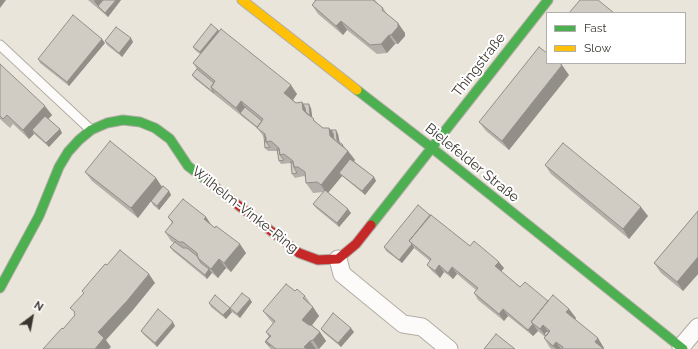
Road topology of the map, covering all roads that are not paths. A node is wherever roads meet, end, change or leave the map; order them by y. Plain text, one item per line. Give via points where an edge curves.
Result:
1 (242, 0) edge
2 (548, 0) edge
3 (0, 45) edge
4 (91, 130) junction
5 (432, 148) junction
6 (338, 259) junction
7 (0, 288) edge
8 (698, 327) edge
9 (682, 348) edge
10 (449, 349) edge

1 - 5 street, Bielefelder Straße
2 - 5 street, Thingstraße
3 - 4 lane
4 - 6 street, Wilhelm-Vinke-Ring via 123,120 140,122 155,128 170,138 188,166 299,253 318,260
4 - 7 street, Wilhelm-Vinke-Ring via 68,152 40,216
5 - 6 street via 356,244
5 - 9 street, Bielefelder Straße
6 - 10 street via 342,274 403,324 422,327
8 - 9 street

